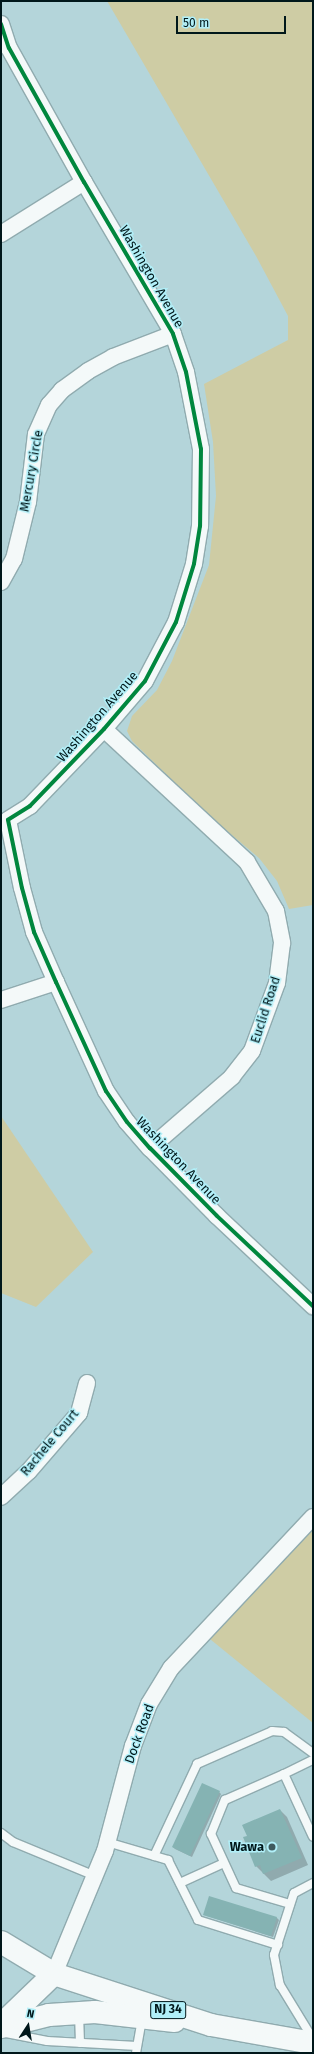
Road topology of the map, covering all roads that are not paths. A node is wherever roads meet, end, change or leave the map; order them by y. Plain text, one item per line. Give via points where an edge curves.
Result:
1 (1, 24) edge
2 (84, 182) junction
3 (1, 234) edge
4 (173, 334) junction
5 (1, 582) edge
6 (104, 729) junction
7 (5, 821) edge
8 (56, 982) junction
9 (1, 1000) edge
10 (150, 1148) junction
11 (313, 1306) edge
12 (87, 1383) dead end
13 (3, 1491) edge
14 (313, 1518) edge
15 (313, 1753) edge
16 (313, 1760) edge
17 (284, 1774) junction
18 (1, 1833) edge
19 (313, 1837) edge
20 (108, 1842) junction
21 (154, 1856) junction
22 (224, 1862) junction
23 (95, 1876) junction
24 (180, 1883) junction
25 (313, 1883) edge
26 (290, 1904) junction
27 (1, 1942) edge
28 (278, 1945) junction
29 (54, 1974) junction
30 (79, 2013) junction
31 (142, 2017) junction
32 (211, 2025) junction
33 (1, 2026) edge
34 (1, 2032) edge
35 (313, 2039) edge
36 (80, 2043) junction
37 (313, 2043) edge
38 (137, 2049) edge

1 - 2 street, Washington Avenue via 9,48
2 - 3 street
2 - 4 street, Washington Avenue
4 - 5 street, Mercury Circle via 113,357 88,371 62,390 49,405 36,434 28,502 14,558
4 - 6 street, Washington Avenue via 186,372 201,449 200,526 194,564 176,622 145,681
6 - 7 street, Washington Avenue via 30,806
6 - 10 street, Euclid Road via 247,862 276,911 282,943 277,983 252,1051 232,1077
7 - 8 street, Washington Avenue via 34,932
8 - 9 street
8 - 10 street, Washington Avenue via 106,1091
10 - 11 street, Washington Avenue
12 - 13 street, Rachele Court via 79,1413
14 - 20 street, Dock Road via 171,1668 149,1704 133,1746
15 - 21 lane via 284,1732 272,1731 197,1764
16 - 17 lane
17 - 19 lane
17 - 22 lane via 225,1800 211,1834
18 - 23 lane via 12,1842
20 - 21 lane
20 - 23 street, Dock Road
21 - 24 lane via 168,1860
22 - 24 lane
22 - 26 lane via 236,1888
23 - 29 street, Dock Road
24 - 28 lane via 198,1920
25 - 26 lane via 294,1893
26 - 28 lane
27 - 29 main road, NJ 34
28 - 35 lane via 274,1955 280,1985
29 - 32 main road, NJ 34
29 - 33 main road
30 - 31 main road
30 - 33 main road via 49,2015
30 - 36 lane
31 - 32 main road
31 - 38 lane
32 - 37 main road, NJ 34
34 - 36 lane via 47,2041
36 - 38 lane

